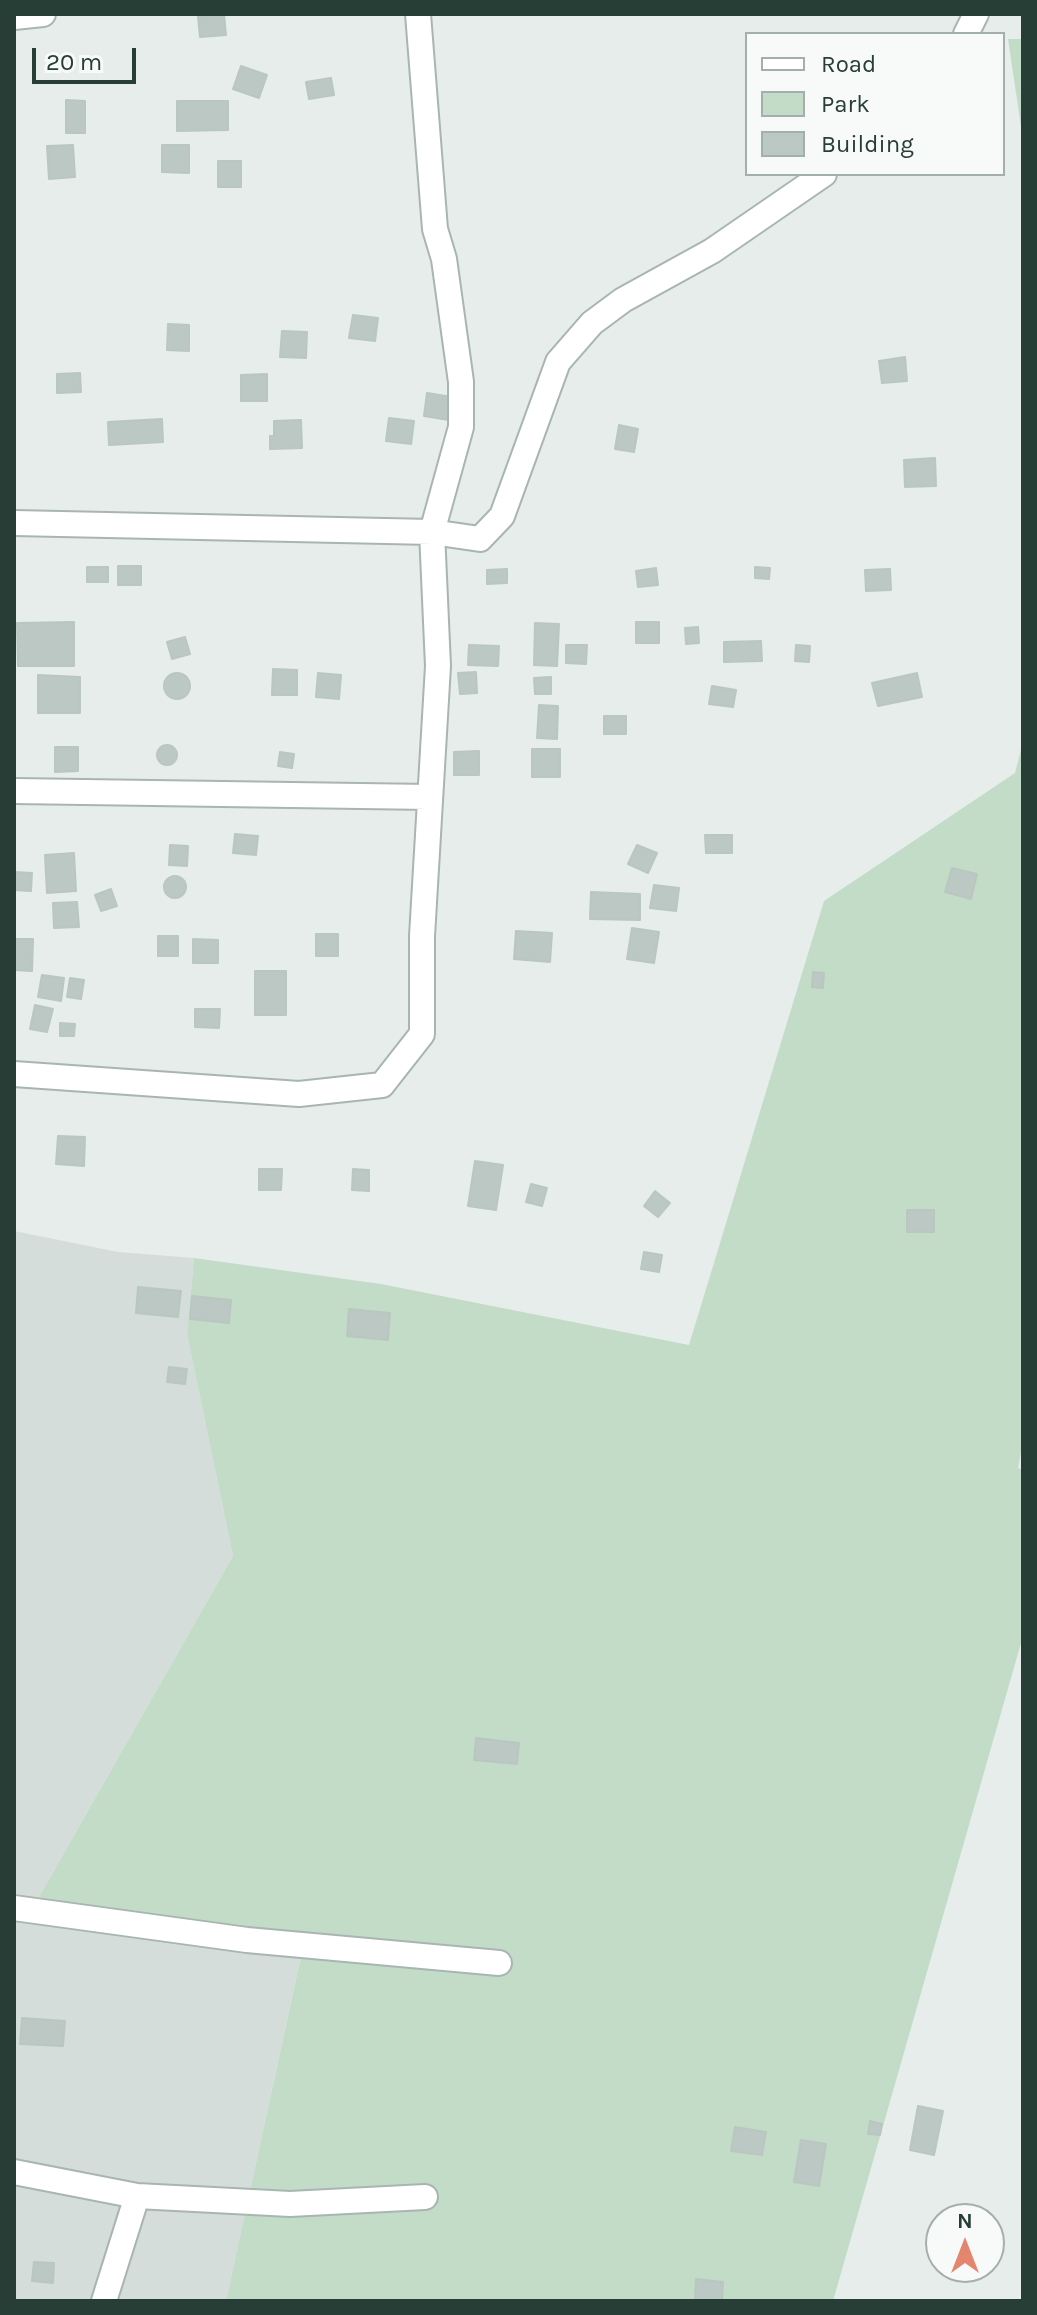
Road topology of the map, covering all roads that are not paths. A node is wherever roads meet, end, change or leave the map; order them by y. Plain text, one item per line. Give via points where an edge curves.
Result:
1 (43, 14) edge
2 (418, 14) edge
3 (976, 14) edge
4 (14, 17) edge
5 (967, 32) edge
6 (821, 176) edge
7 (14, 523) edge
8 (432, 532) junction
9 (14, 791) edge
10 (430, 797) junction
11 (14, 1074) edge
12 (14, 1908) edge
13 (499, 1963) dead end
14 (14, 2172) edge
15 (137, 2196) junction
16 (425, 2197) dead end
17 (104, 2301) edge

1 - 4 street
2 - 8 street via 435,229 461,382 461,427
3 - 5 street
6 - 8 street via 712,251 592,323 558,362 502,516 480,539
7 - 8 street
8 - 10 street via 438,666
9 - 10 street
10 - 11 street via 422,1034 382,1085 299,1094
12 - 13 street via 247,1940
14 - 15 street
15 - 16 street via 290,2204
15 - 17 street

